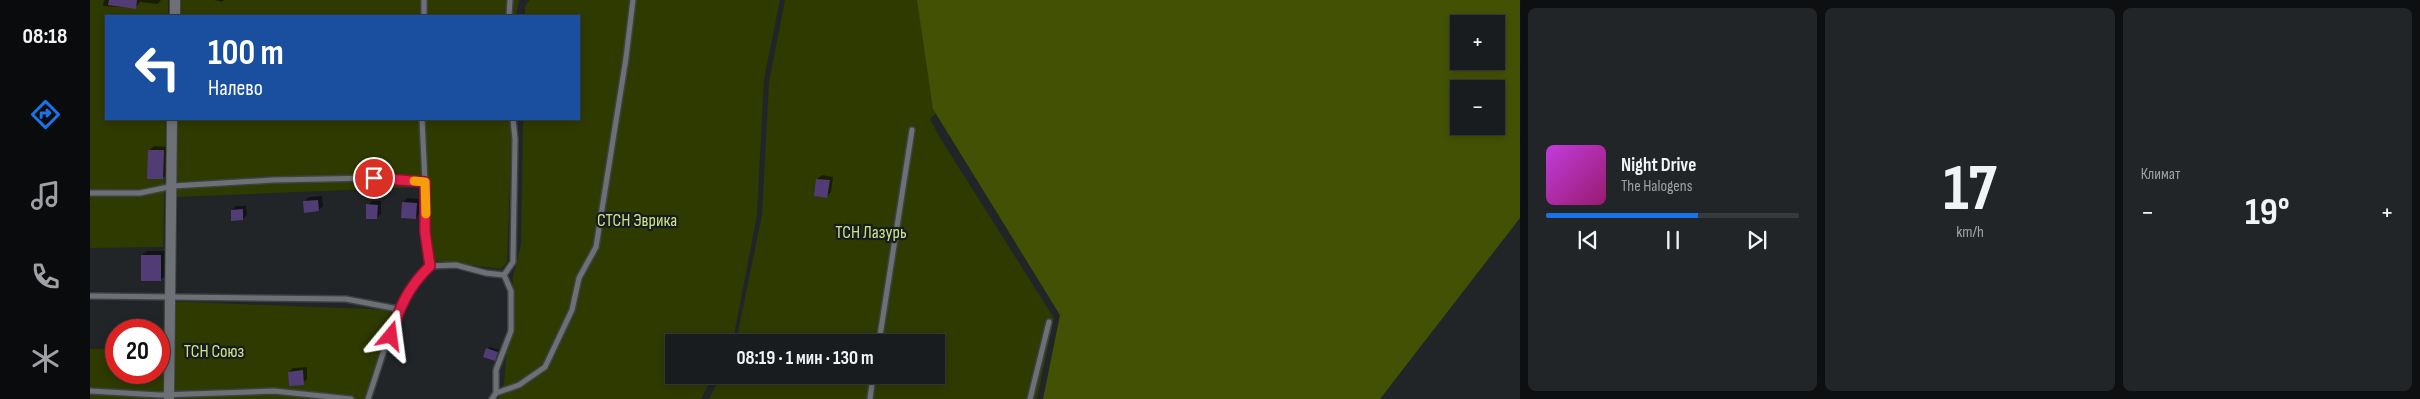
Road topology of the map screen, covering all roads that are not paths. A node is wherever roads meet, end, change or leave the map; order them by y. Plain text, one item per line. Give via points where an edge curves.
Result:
1 (176, 0) edge
2 (424, 0) edge
3 (510, 0) edge
4 (633, 0) edge
5 (175, 15) edge
6 (424, 15) edge
7 (509, 15) edge
8 (172, 120) edge
9 (422, 120) edge
10 (514, 120) edge
11 (912, 130) dead end
12 (425, 182) junction
13 (170, 187) junction
14 (90, 193) edge
15 (430, 266) junction
16 (504, 275) junction
17 (90, 296) edge
18 (169, 298) junction
19 (398, 309) junction
20 (1050, 322) dead end
21 (879, 334) edge
22 (872, 384) edge
23 (90, 391) edge
24 (496, 393) junction
25 (169, 397) edge
26 (351, 399) edge
27 (368, 399) edge
28 (492, 399) edge
29 (870, 399) edge
30 (1030, 399) edge

1 - 5 street
2 - 6 lane
3 - 7 lane
4 - 24 lane via 596,247 579,278 572,310 545,367 519,385
8 - 13 street
9 - 12 lane
10 - 16 lane via 513,262
11 - 21 lane
12 - 13 lane via 365,178
12 - 15 lane via 425,232
13 - 14 lane via 140,193
13 - 18 street
15 - 16 lane via 456,266
15 - 19 lane
16 - 24 lane via 511,291 511,331 496,370
17 - 18 lane
18 - 19 lane via 346,298
18 - 25 street
19 - 27 lane
20 - 30 lane
22 - 29 lane
23 - 25 lane
24 - 28 lane
25 - 26 lane via 274,391

